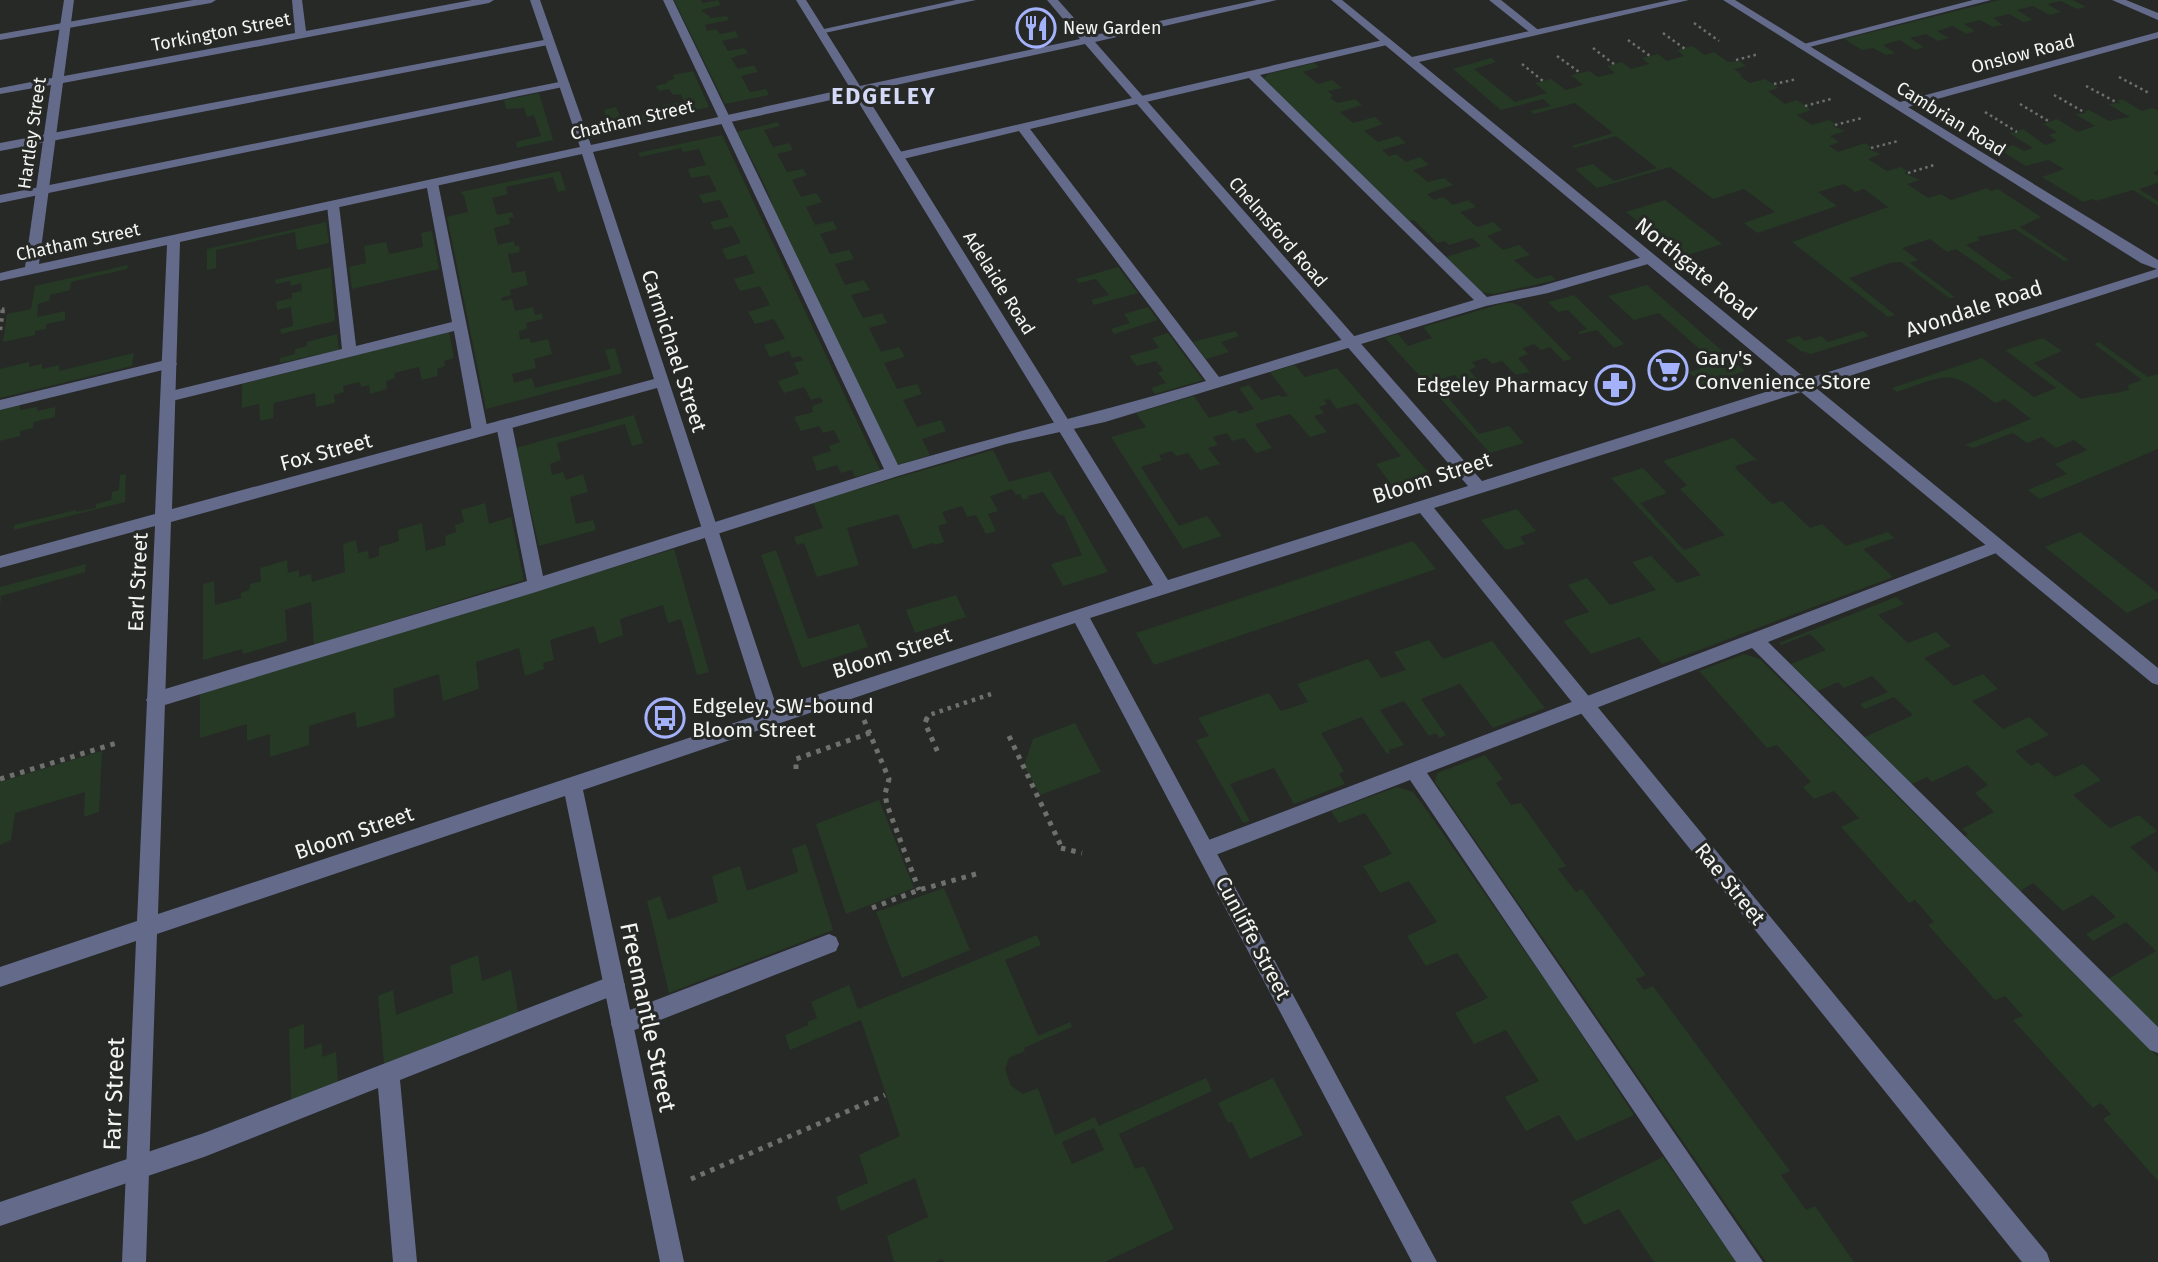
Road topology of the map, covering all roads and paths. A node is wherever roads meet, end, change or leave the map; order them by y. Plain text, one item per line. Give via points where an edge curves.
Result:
1 (69, 0) edge
2 (211, 0) edge
3 (297, 0) edge
4 (489, 0) edge
5 (535, 0) edge
6 (668, 0) edge
7 (801, 0) edge
8 (971, 0) edge
9 (1052, 0) edge
10 (1272, 0) edge
11 (1336, 0) edge
12 (1494, 0) edge
13 (1684, 0) edge
14 (1728, 0) edge
15 (1986, 0) edge
16 (2117, 0) edge
17 (930, 4) edge
18 (2158, 16) edge
19 (64, 26) junction
20 (820, 31) junction
21 (1537, 33) junction
22 (301, 35) junction
23 (2158, 35) edge
24 (0, 37) edge
25 (1087, 40) junction
26 (550, 42) junction
27 (1387, 42) junction
28 (1802, 46) junction
29 (1410, 61) junction
30 (1252, 74) junction
31 (57, 80) junction
32 (564, 84) junction
33 (857, 90) junction
34 (0, 91) edge
35 (1138, 100) junction
36 (1897, 106) junction
37 (723, 118) junction
38 (1022, 127) junction
39 (49, 139) junction
40 (0, 147) edge
41 (586, 148) junction
42 (899, 156) junction
43 (432, 183) junction
44 (42, 190) junction
45 (0, 198) edge
46 (333, 205) junction
47 (174, 239) junction
48 (1650, 259) junction
49 (2158, 265) edge
50 (31, 270) junction
51 (2158, 273) edge
52 (0, 277) edge
53 (1484, 302) junction
54 (459, 325) junction
55 (1351, 342) junction
56 (349, 352) junction
57 (170, 363) junction
58 (662, 382) junction
59 (1216, 383) junction
60 (1802, 385) junction
61 (168, 397) junction
62 (0, 405) edge
63 (504, 425) junction
64 (1065, 426) junction
65 (480, 431) junction
66 (893, 472) junction
67 (1478, 487) junction
68 (1423, 506) junction
69 (164, 518) junction
70 (710, 528) junction
71 (1998, 546) junction
72 (0, 562) edge
73 (536, 585) junction
74 (1164, 588) junction
75 (1079, 615) junction
76 (1756, 640) junction
77 (2158, 678) edge
78 (852, 691) junction
79 (990, 694) dead end
80 (155, 700) junction
81 (1583, 705) junction
82 (771, 717) junction
83 (155, 731) junction
84 (870, 733) junction
85 (1009, 736) dead end
86 (939, 755) dead end
87 (796, 769) dead end
88 (1414, 770) junction
89 (0, 779) edge
90 (572, 783) junction
91 (1205, 850) junction
92 (1082, 853) dead end
93 (976, 874) dead end
94 (919, 890) junction
95 (872, 908) dead end
96 (145, 927) junction
97 (830, 944) dead end
98 (0, 977) edge
99 (614, 985) junction
100 (622, 1024) junction
101 (2158, 1042) edge
102 (388, 1075) junction
103 (884, 1095) dead end
104 (138, 1167) junction
105 (658, 1194) junction
106 (0, 1214) edge
107 (134, 1262) edge
108 (405, 1262) edge
109 (672, 1262) edge
110 (1424, 1262) edge
111 (1751, 1262) edge
112 (2038, 1262) edge

1 - 19 street, Hartley Street
2 - 19 street
3 - 22 street
4 - 22 street, Torkington Street
5 - 26 street, Carmichael Street
6 - 37 street
7 - 20 street, Adelaide Road
8 - 17 street
9 - 25 street, Chelmsford Road
10 - 25 street, Chatham Street
11 - 27 street, Northgate Road
12 - 21 street
13 - 21 street
14 - 28 street, Cambrian Road
15 - 28 street
16 - 18 street
17 - 20 street
19 - 24 street
19 - 31 street, Hartley Street
20 - 33 street, Adelaide Road
21 - 29 street
22 - 31 street, Torkington Street
23 - 36 street, Onslow Road
25 - 33 street, Chatham Street
25 - 35 street, Chelmsford Road
26 - 32 street, Carmichael Street
26 - 39 street
27 - 29 street, Northgate Road
27 - 30 street
28 - 36 street, Cambrian Road
29 - 48 street, Northgate Road
30 - 35 street
30 - 53 street
31 - 34 street, Torkington Street
31 - 39 street, Hartley Street
32 - 41 street, Carmichael Street
32 - 44 street
33 - 37 street, Chatham Street
33 - 42 street, Adelaide Road
35 - 38 street
35 - 55 street, Chelmsford Road
36 - 49 street, Cambrian Road
37 - 41 street, Chatham Street
37 - 66 street
38 - 42 street
38 - 59 street
39 - 40 street
39 - 44 street, Hartley Street
41 - 43 street, Chatham Street
41 - 58 street, Carmichael Street
42 - 64 street, Adelaide Road
43 - 46 street, Chatham Street
43 - 54 street
44 - 45 street
44 - 50 street, Hartley Street
46 - 47 street, Chatham Street
46 - 56 street
47 - 50 street, Chatham Street
47 - 57 street, Earl Street
48 - 53 street
48 - 60 street, Northgate Road
50 - 52 street, Chatham Street
51 - 60 street, Avondale Road
53 - 55 street
54 - 56 street
54 - 65 street
55 - 59 street
55 - 67 street, Chelmsford Road
56 - 61 street
57 - 61 street, Earl Street
57 - 62 street
58 - 63 street, Fox Street
58 - 70 street, Carmichael Street
59 - 64 street
60 - 67 street, Bloom Street
60 - 71 street, Northgate Road
61 - 69 street, Earl Street
63 - 65 street, Fox Street
63 - 73 street
64 - 66 street
64 - 74 street, Adelaide Road
65 - 69 street, Fox Street
66 - 70 street
67 - 68 street, Bloom Street
68 - 74 street, Bloom Street
68 - 81 street, Rae Street
69 - 72 street, Fox Street
69 - 80 street, Earl Street
70 - 73 street
70 - 82 street, Carmichael Street
71 - 76 street
71 - 77 street, Northgate Road
73 - 80 street
74 - 75 street, Bloom Street
75 - 78 street, Bloom Street
75 - 91 street, Cunliffe Street
76 - 81 street
76 - 101 street
78 - 82 street, Bloom Street
78 - 84 path
79 - 86 path via 929,715 925,723
80 - 83 street, Earl Street
81 - 88 street
81 - 112 street, Rae Street
82 - 90 street, Bloom Street
83 - 89 path
83 - 96 street, Earl Street
84 - 87 path via 796,759
84 - 94 path via 889,779 887,805
85 - 92 path via 1061,848
88 - 91 street
88 - 111 street
90 - 96 street, Bloom Street
90 - 99 street, Freemantle Street
91 - 110 street, Cunliffe Street
93 - 94 path
94 - 95 path
96 - 98 street, Bloom Street
96 - 104 street, Farr Street
97 - 100 street
99 - 100 street, Freemantle Street
99 - 102 street
100 - 105 street, Freemantle Street
102 - 104 street
102 - 108 street
103 - 105 path
104 - 106 street
104 - 107 street, Farr Street
105 - 109 street, Freemantle Street

